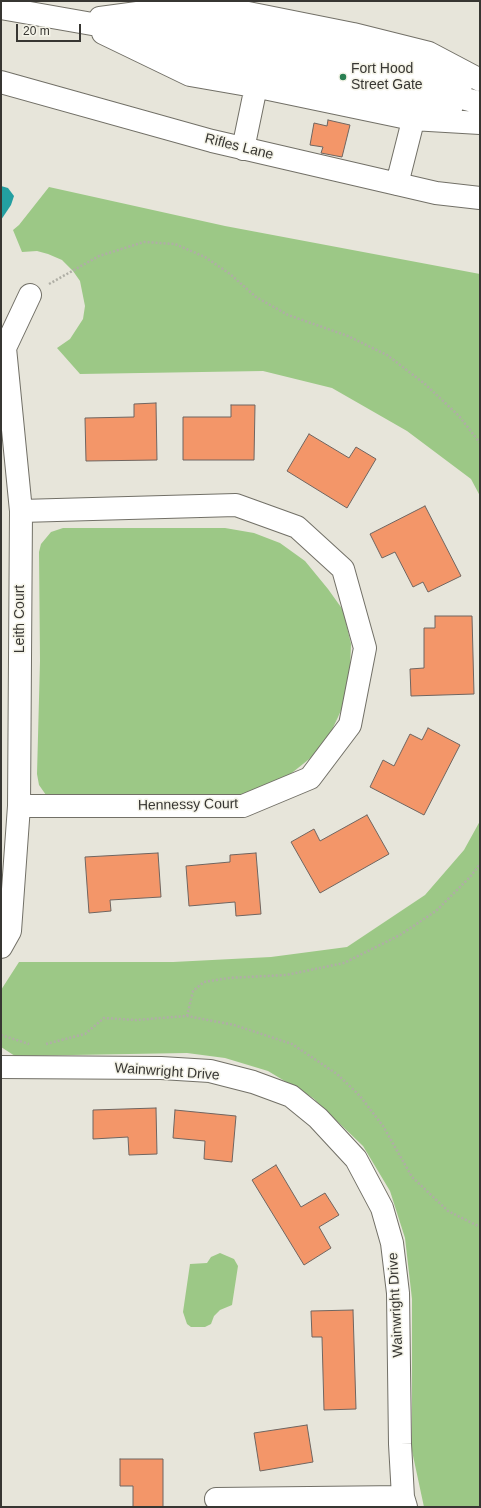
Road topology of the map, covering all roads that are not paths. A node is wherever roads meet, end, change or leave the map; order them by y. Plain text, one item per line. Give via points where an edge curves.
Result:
1 (1, 8) edge
2 (79, 21) junction
3 (197, 34) edge
4 (264, 43) edge
5 (480, 80) edge
6 (1, 82) edge
7 (421, 86) junction
8 (480, 92) edge
9 (480, 103) edge
10 (480, 114) edge
11 (480, 123) edge
12 (244, 149) junction
13 (397, 184) junction
14 (480, 198) edge
15 (30, 295) road end
16 (20, 511) junction
17 (19, 806) junction
18 (1, 947) edge
19 (1, 1067) edge
20 (216, 1499) dead end
21 (405, 1502) edge

1 - 2 street
2 - 3 street
2 - 3 street
2 - 3 street
3 - 4 street
3 - 4 street
3 - 4 street
4 - 7 street
4 - 7 street
4 - 7 street via 353,34
4 - 12 street
5 - 7 street
6 - 12 street, Rifles Lane
7 - 8 street
7 - 9 street
7 - 10 street
7 - 11 street
7 - 13 street
12 - 13 street, Rifles Lane
13 - 14 street, Rifles Lane via 436,193
15 - 16 street, Leith Court via 5,348
16 - 17 street, Leith Court
16 - 17 street, Hennessy Court via 236,505 297,527 343,569 365,648 350,725 310,778 243,806
17 - 18 street, Leith Court via 10,931
19 - 21 street, Wainwright Drive via 161,1068 210,1071 253,1082 291,1096 337,1138 356,1159 375,1194 392,1242 398,1293 400,1444
20 - 21 street

